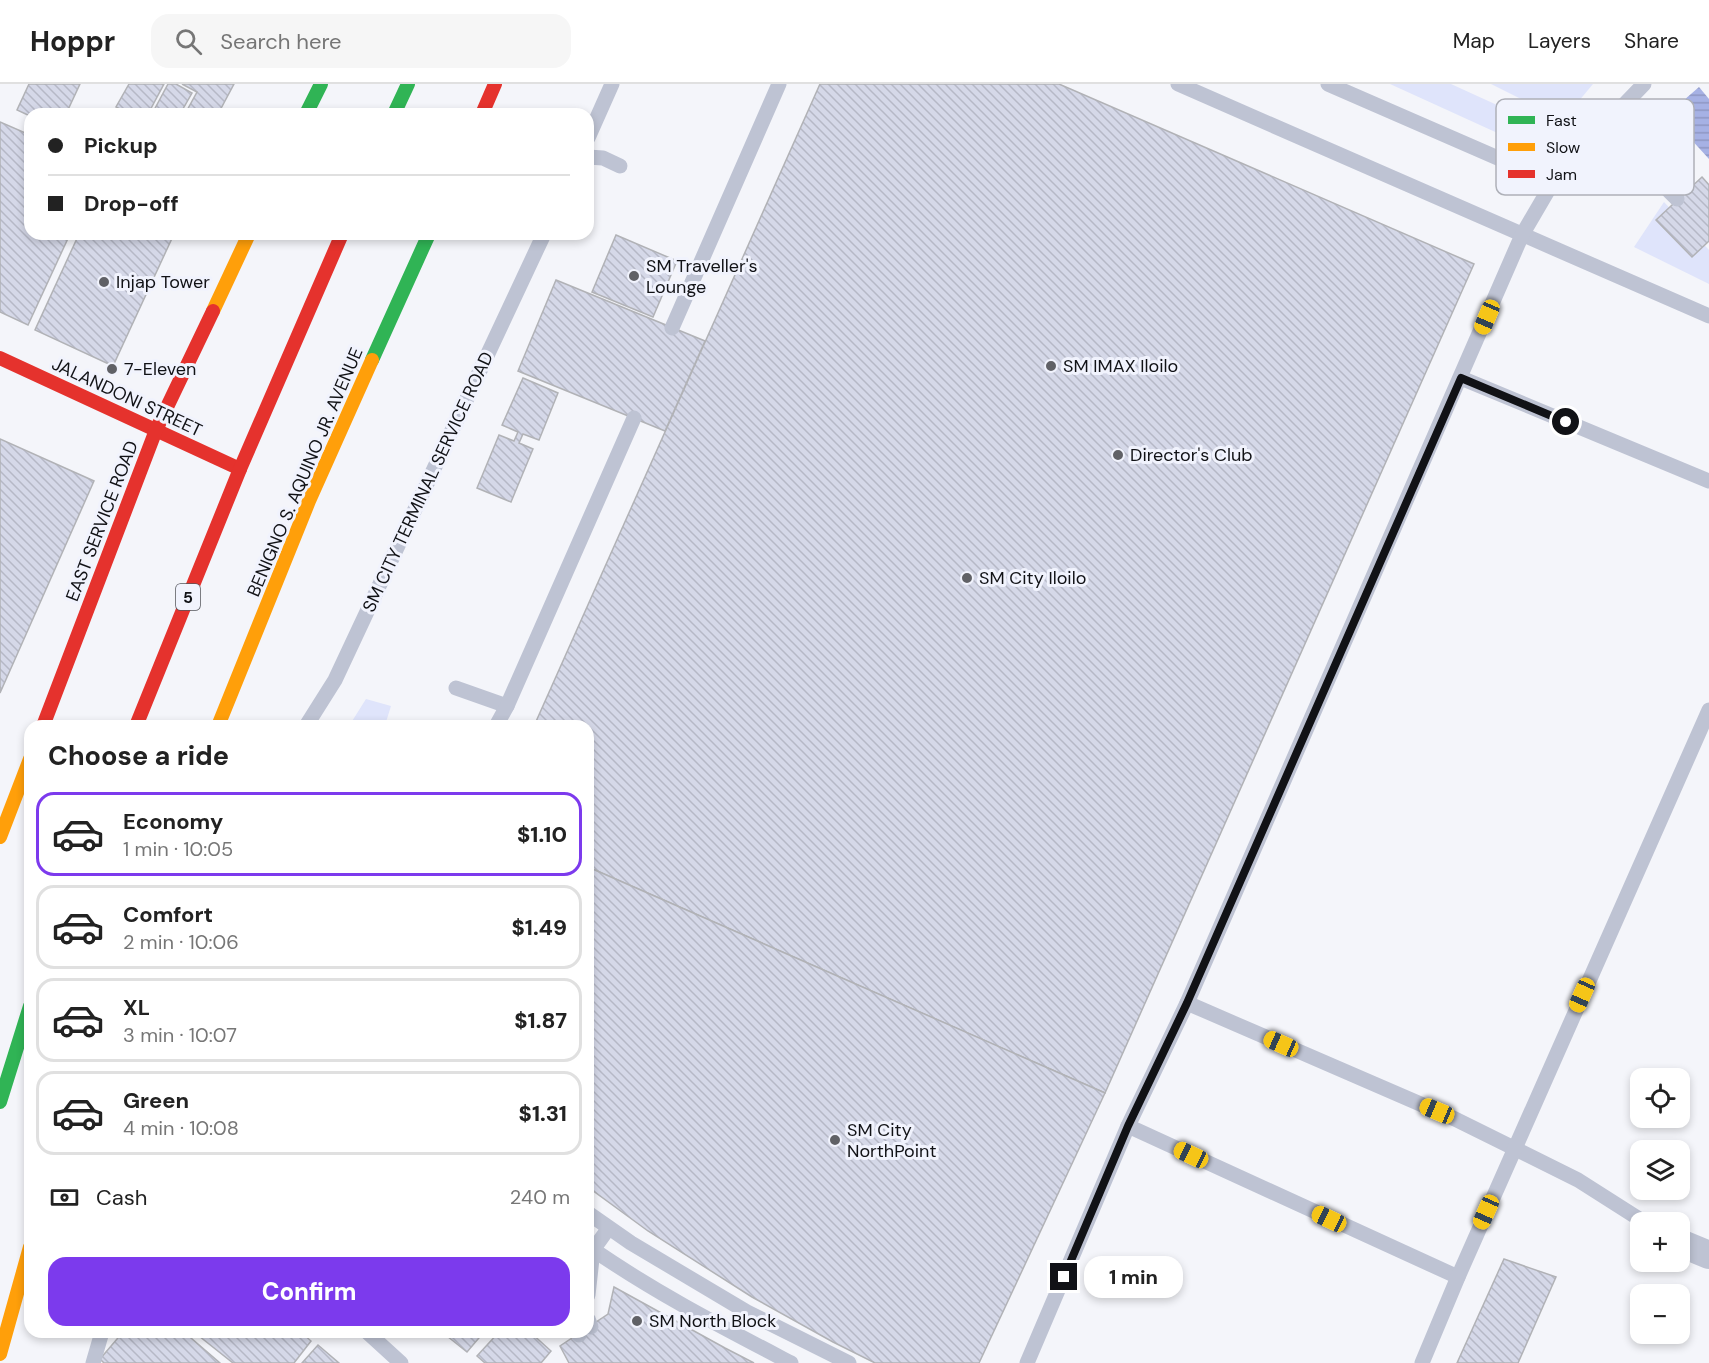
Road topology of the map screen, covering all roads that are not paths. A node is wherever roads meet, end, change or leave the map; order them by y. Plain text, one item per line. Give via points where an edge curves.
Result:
1 (321, 84) edge
2 (408, 84) edge
3 (495, 84) edge
4 (612, 84) edge
5 (779, 84) edge
6 (1178, 84) edge
7 (1328, 84) edge
8 (1644, 84) edge
9 (1629, 99) edge
10 (309, 108) edge
11 (397, 108) edge
12 (485, 108) edge
13 (594, 124) edge
14 (594, 157) edge
15 (1496, 157) edge
16 (620, 166) dead end
17 (1545, 195) edge
18 (1672, 195) edge
19 (1677, 200) dead end
20 (1522, 235) junction
21 (246, 240) edge
22 (339, 240) edge
23 (426, 240) edge
24 (541, 240) edge
25 (1709, 316) edge
26 (672, 328) dead end
27 (0, 358) edge
28 (1461, 378) junction
29 (634, 418) dead end
30 (156, 430) junction
31 (240, 469) junction
32 (1709, 481) edge
33 (456, 688) dead end
34 (507, 706) junction
35 (1709, 711) edge
36 (45, 720) edge
37 (138, 720) edge
38 (221, 720) edge
39 (310, 720) edge
40 (499, 720) edge
41 (24, 775) edge
42 (0, 837) edge
43 (1187, 1003) junction
44 (24, 1025) edge
45 (0, 1102) edge
46 (1128, 1126) junction
47 (1514, 1148) junction
48 (1630, 1213) edge
49 (595, 1223) edge
50 (1690, 1247) edge
51 (594, 1250) edge
52 (1709, 1256) edge
53 (24, 1269) edge
54 (1458, 1276) junction
55 (100, 1338) edge
56 (374, 1338) edge
57 (0, 1354) edge
58 (93, 1363) edge
59 (401, 1363) edge
60 (791, 1363) edge
61 (849, 1363) edge
62 (1027, 1363) edge
63 (1422, 1363) edge

1 - 10 main road
2 - 11 main road
3 - 12 main road
4 - 13 lane
5 - 26 lane
6 - 20 lane
7 - 15 lane
8 - 9 lane
14 - 16 lane
17 - 20 lane
18 - 19 lane
20 - 25 lane
20 - 28 lane
21 - 30 main road, EAST SERVICE ROAD
22 - 31 main road, 5
23 - 38 main road, BENIGNO S. AQUINO JR. AVENUE via 309,501
24 - 39 lane, SM CITY TERMINAL SERVICE ROAD via 335,680
27 - 30 main road, JALANDONI STREET
28 - 32 lane
28 - 43 lane
29 - 34 lane
30 - 31 main road, JALANDONI STREET
30 - 36 main road, EAST SERVICE ROAD
31 - 37 main road, 5
33 - 34 lane
34 - 40 lane
35 - 47 lane
41 - 42 main road
43 - 46 lane
43 - 47 lane
44 - 45 main road
46 - 54 lane
46 - 62 lane
47 - 48 lane via 1578,1180
47 - 54 lane
49 - 61 lane via 747,1312
50 - 52 street
51 - 60 lane via 721,1327
53 - 57 main road
54 - 63 lane
55 - 58 lane
56 - 59 lane

